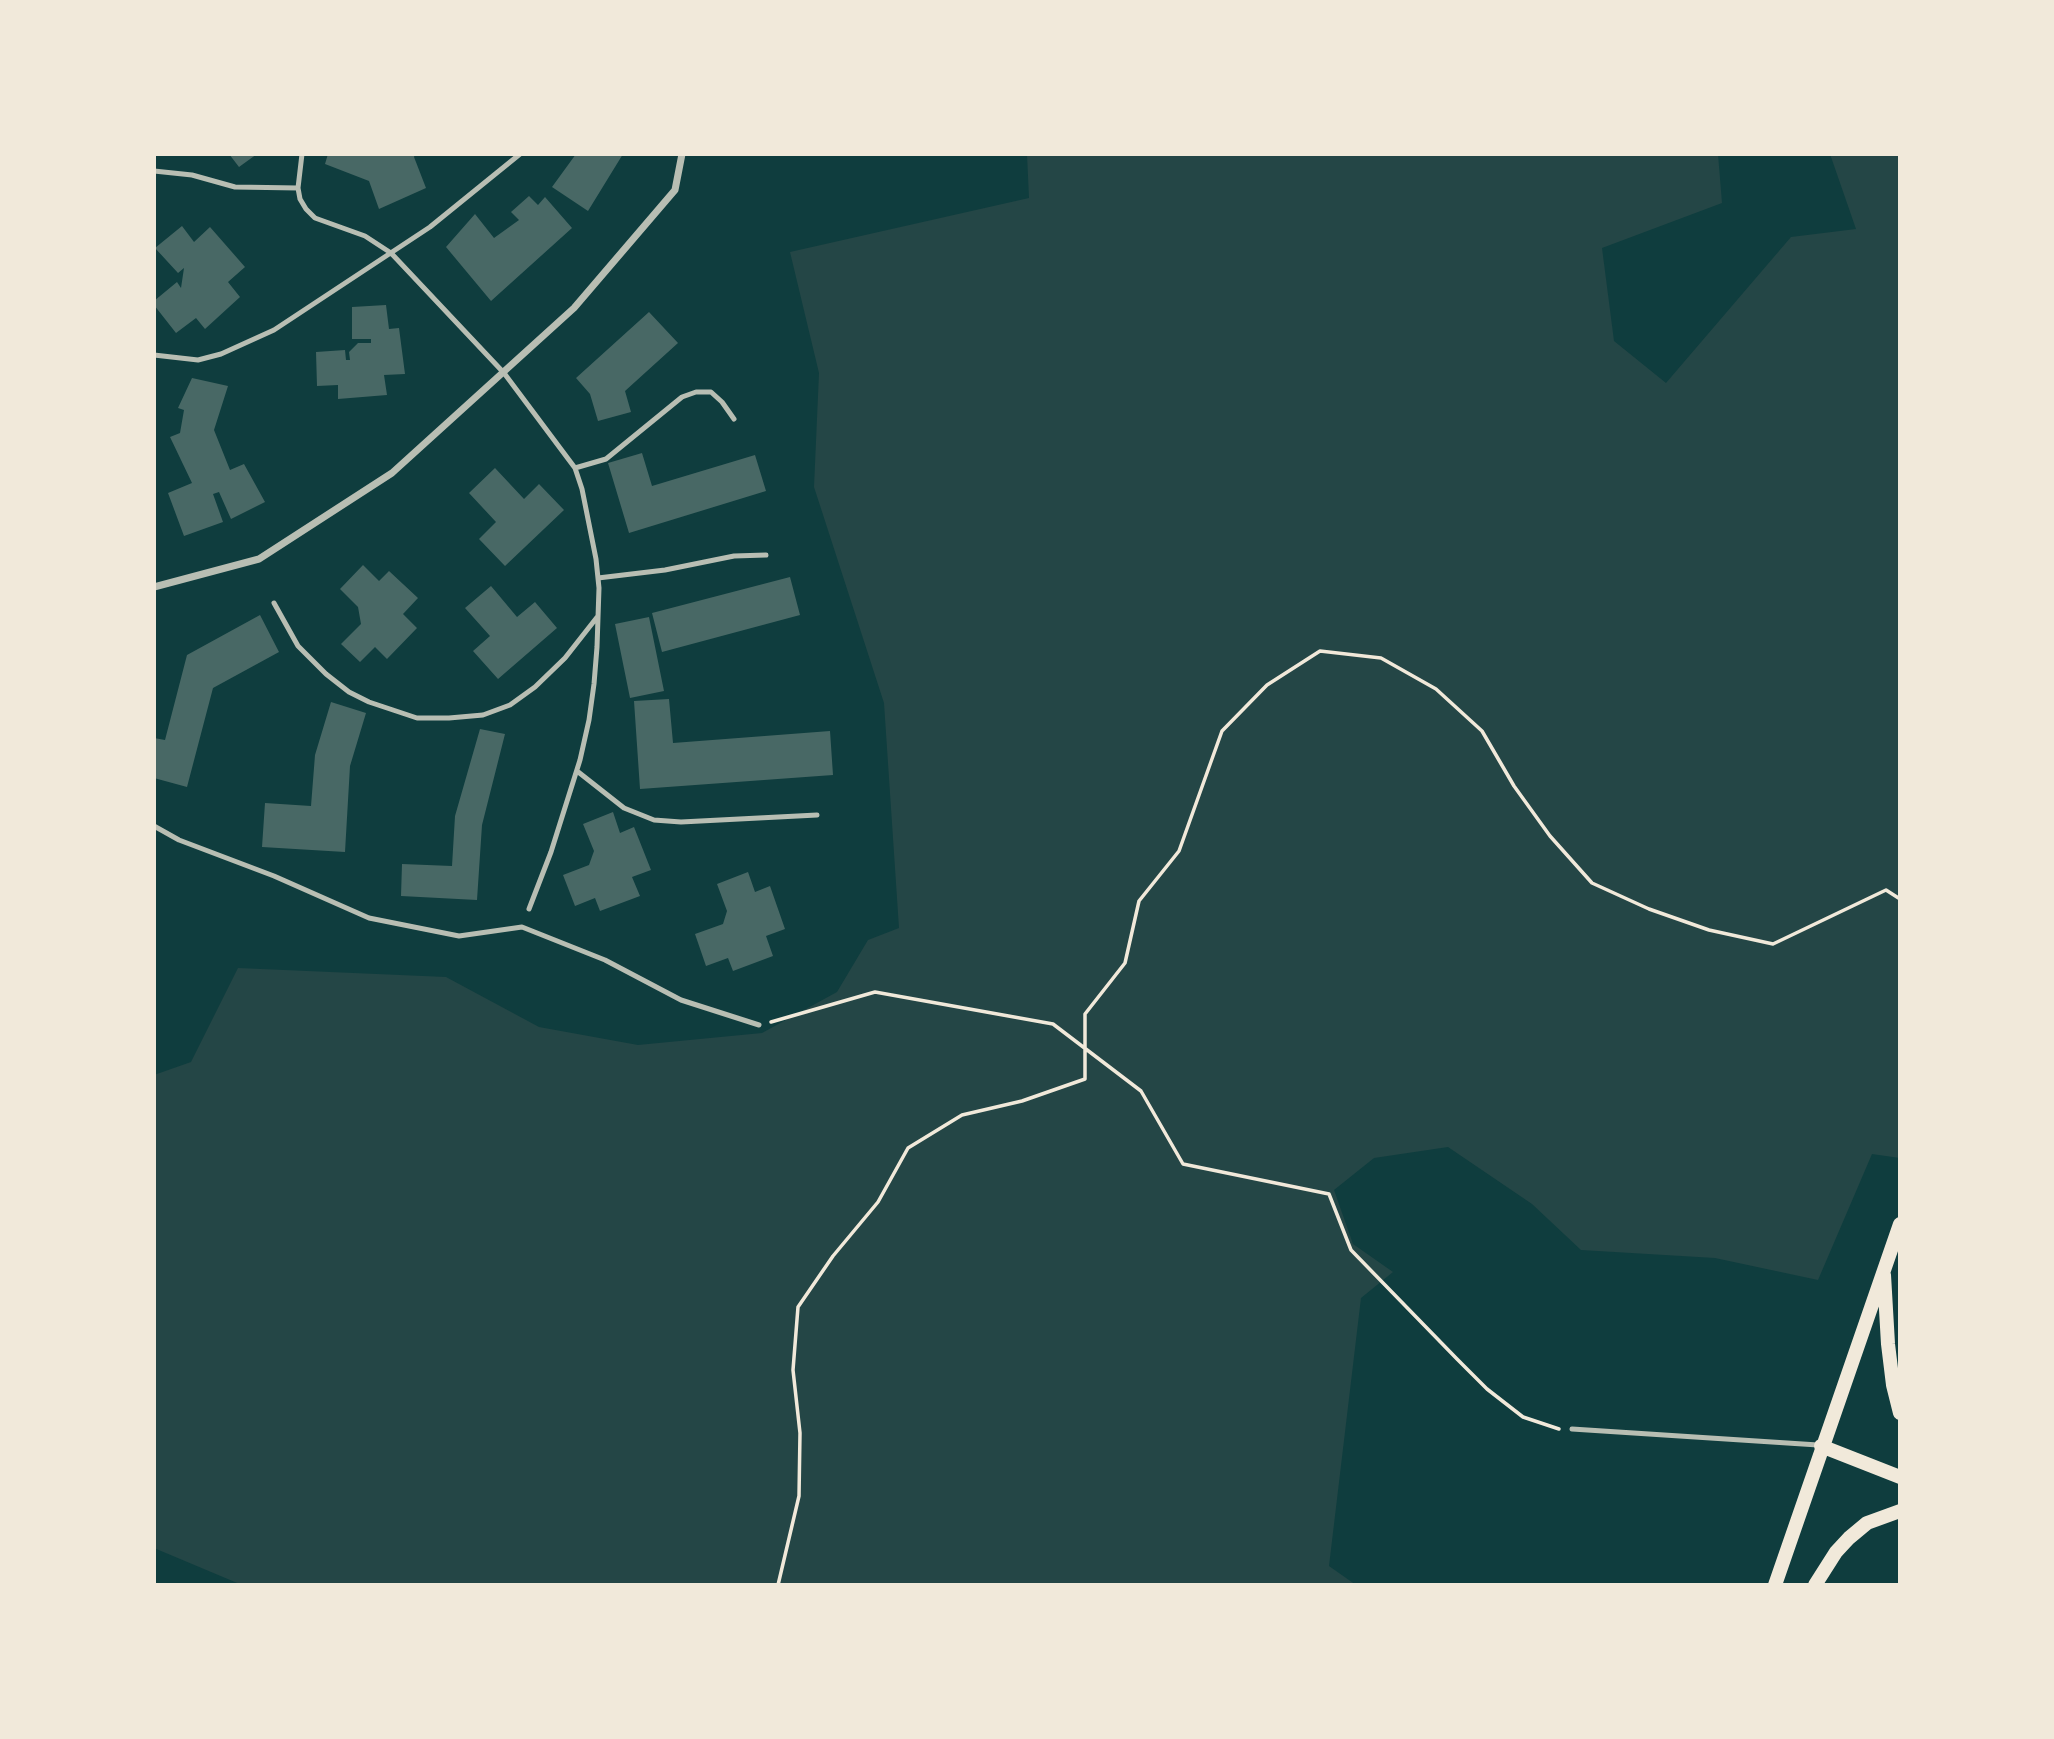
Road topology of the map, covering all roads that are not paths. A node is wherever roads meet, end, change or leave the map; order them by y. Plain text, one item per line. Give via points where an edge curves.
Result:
1 (302, 154) edge
2 (520, 154) edge
3 (682, 154) edge
4 (154, 171) edge
5 (298, 188) junction
6 (391, 253) junction
7 (154, 355) edge
8 (504, 373) junction
9 (734, 419) dead end
10 (575, 468) junction
11 (766, 555) dead end
12 (598, 578) junction
13 (154, 587) edge
14 (274, 603) dead end
15 (598, 616) junction
16 (577, 771) junction
17 (817, 815) dead end
18 (154, 826) edge
19 (529, 909) dead end
20 (759, 1025) road end
21 (1900, 1224) edge
22 (1884, 1269) junction
23 (1900, 1413) edge
24 (1572, 1430) road end
25 (1821, 1446) junction
26 (1900, 1477) edge
27 (1900, 1511) edge
28 (1775, 1585) edge
29 (1815, 1585) edge

1 - 5 lane
2 - 6 lane
3 - 8 street via 675,190 574,308
4 - 5 lane via 235,187
5 - 6 lane via 300,199 315,218 365,236
6 - 7 lane via 274,330 221,354 198,360
6 - 8 lane
8 - 10 lane
8 - 13 street via 392,473 260,559
9 - 10 lane via 711,392 682,397 606,459
10 - 12 lane via 591,527
11 - 12 lane
12 - 15 lane
14 - 15 lane via 298,646 326,674 369,702 417,718 483,715 510,705 565,658
15 - 16 lane via 589,720
16 - 17 lane via 624,808 654,820
16 - 19 lane
18 - 20 lane via 369,918 458,936 522,927 605,960 681,1000
21 - 22 main road
22 - 23 main road via 1888,1344
22 - 25 main road
24 - 25 lane
25 - 26 main road
25 - 28 main road
27 - 29 main road via 1867,1523 1849,1538

